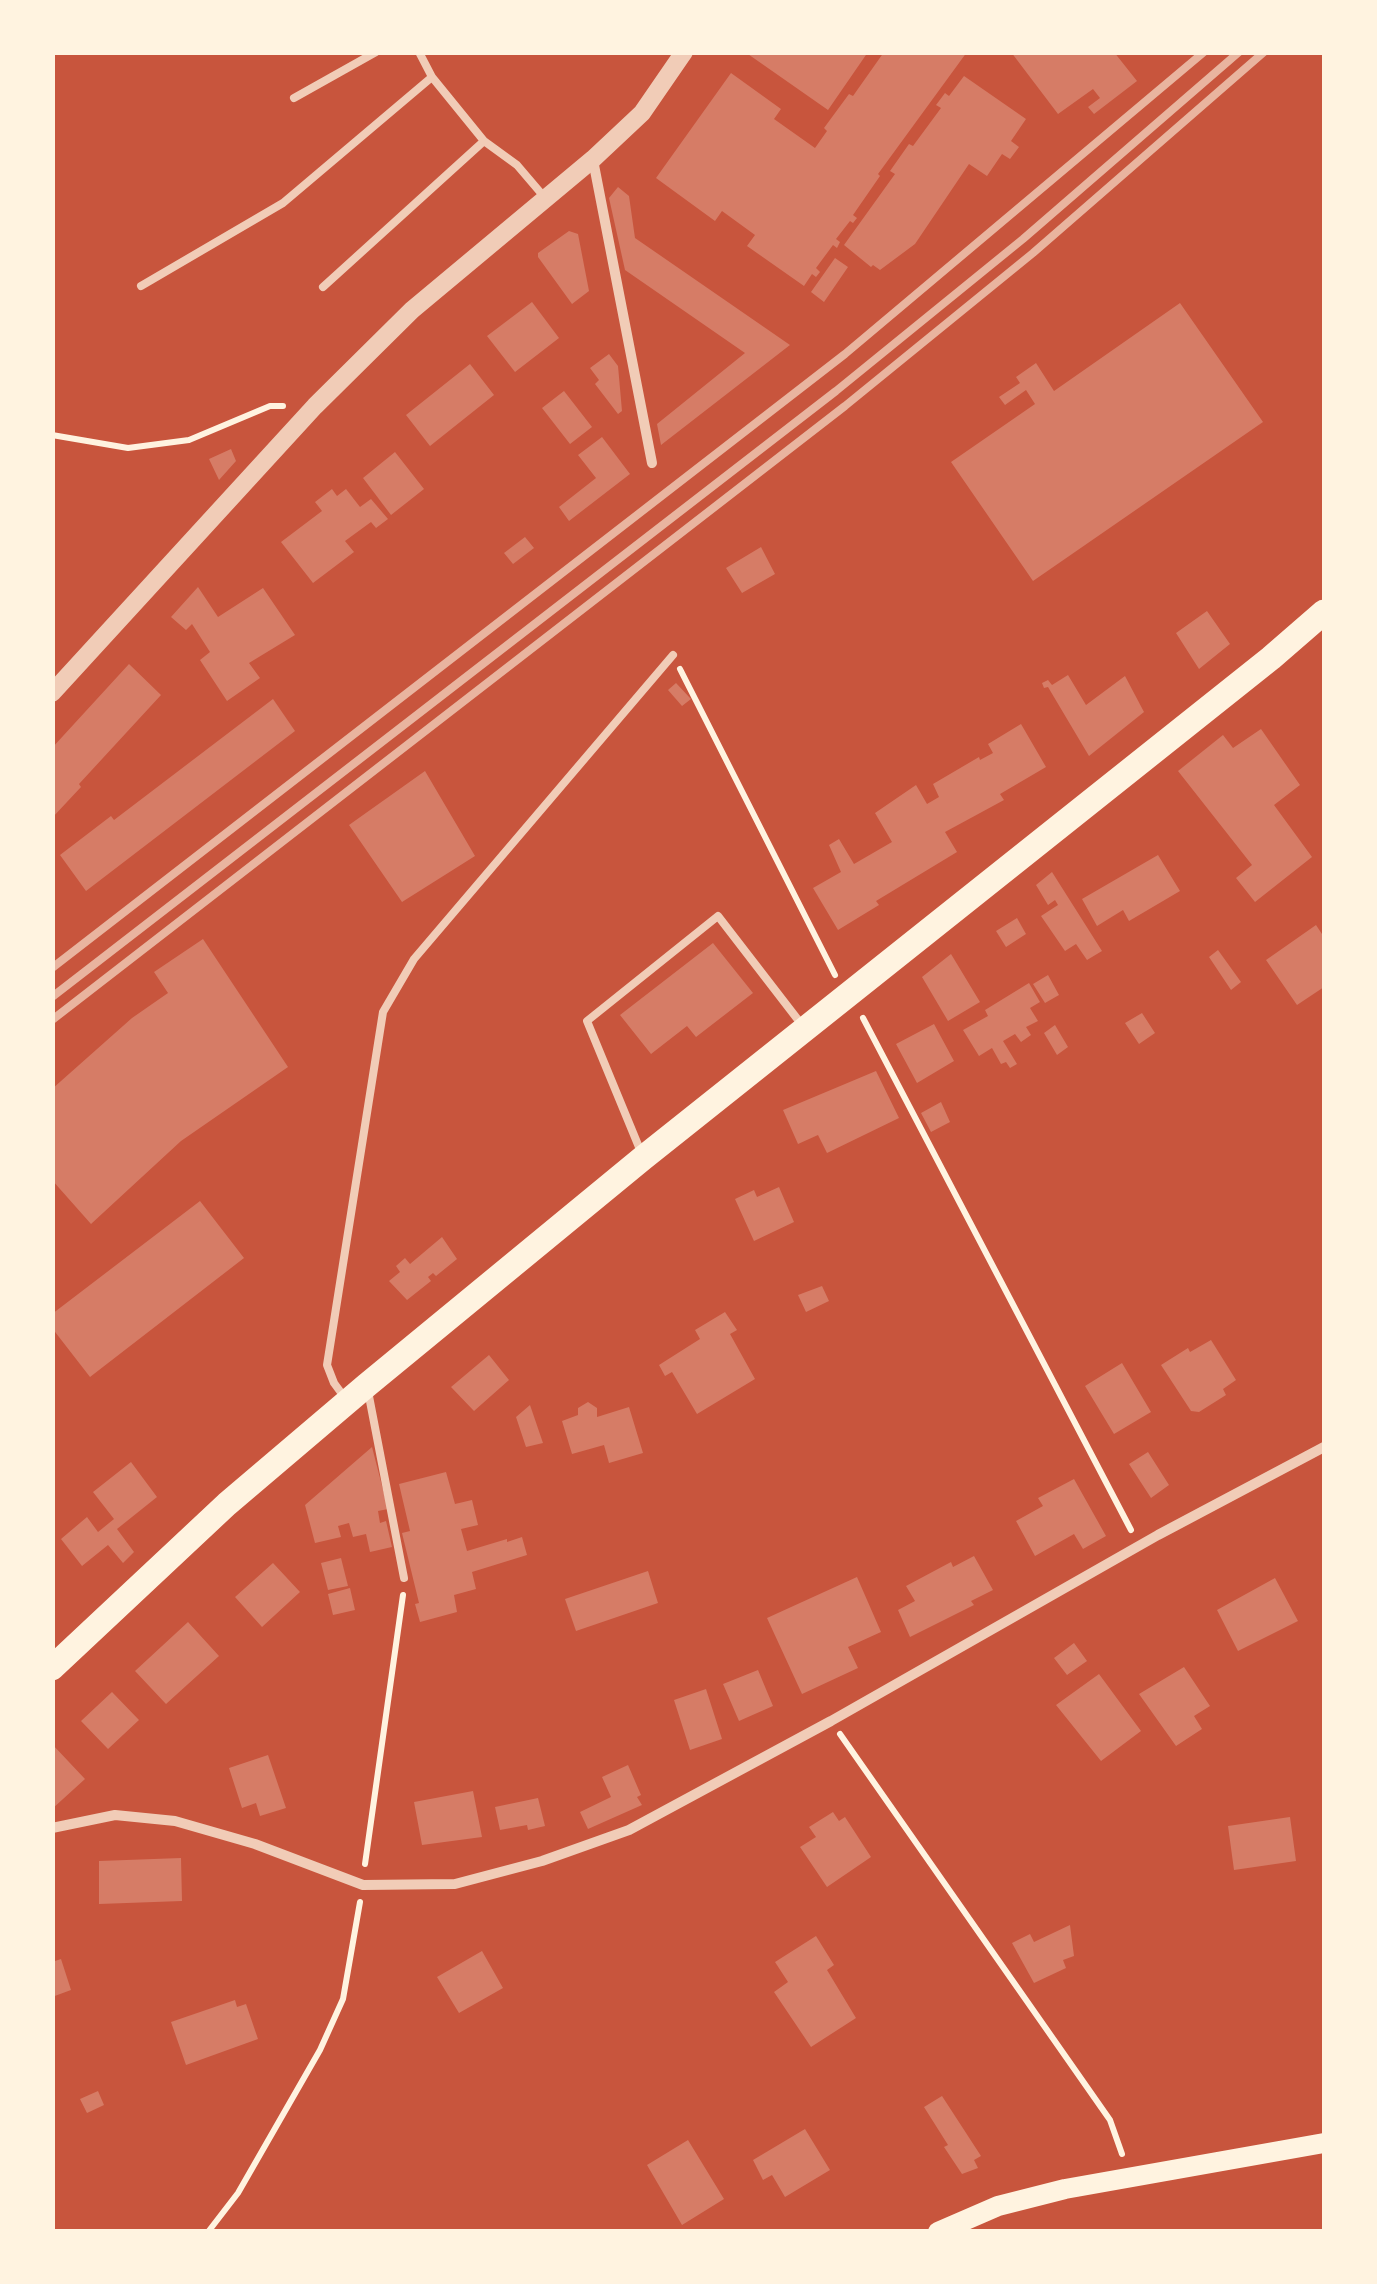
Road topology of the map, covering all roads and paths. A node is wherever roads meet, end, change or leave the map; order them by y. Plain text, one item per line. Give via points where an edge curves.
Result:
1 (376, 52) edge
2 (419, 52) edge
3 (684, 52) edge
4 (432, 77) junction
5 (294, 98) dead end
6 (484, 141) junction
7 (593, 159) junction
8 (546, 199) junction
9 (142, 286) dead end
10 (323, 287) dead end
11 (315, 406) junction
12 (52, 434) edge
13 (652, 463) dead end
14 (1324, 612) edge
15 (673, 655) joint
16 (52, 693) edge
17 (844, 997) junction
18 (804, 1028) junction
19 (643, 1158) junction
20 (357, 1394) junction
21 (1324, 1447) edge
22 (1139, 1546) junction
23 (404, 1578) joint
24 (52, 1668) edge
25 (831, 1720) junction
26 (52, 1828) edge
27 (363, 1885) junction
28 (1324, 2143) edge
29 (1130, 2177) junction
30 (208, 2232) edge
31 (938, 2232) edge

1 - 5 lane
2 - 4 lane
3 - 7 street via 642,113
4 - 6 lane
4 - 9 lane via 283,203
6 - 8 lane via 517,165
6 - 10 lane
7 - 8 street
7 - 13 street
8 - 11 street via 412,310
11 - 12 path via 270,406 189,440 128,448
11 - 16 street
14 - 17 main road
15 - 17 path
15 - 20 lane via 414,959 383,1012 328,1365 334,1384
17 - 18 main road
17 - 22 path via 863,1018
18 - 19 main road
18 - 19 lane via 718,916 630,986 587,1022
19 - 20 main road
20 - 23 lane
20 - 24 main road via 227,1504
21 - 22 street
22 - 25 street
23 - 27 path
25 - 27 street via 628,1830 542,1862 455,1884
25 - 29 path via 1110,2120
26 - 27 street via 115,1815 176,1821
27 - 30 path via 343,1999 328,2033 247,2178
28 - 29 main road
29 - 31 main road via 998,2206

